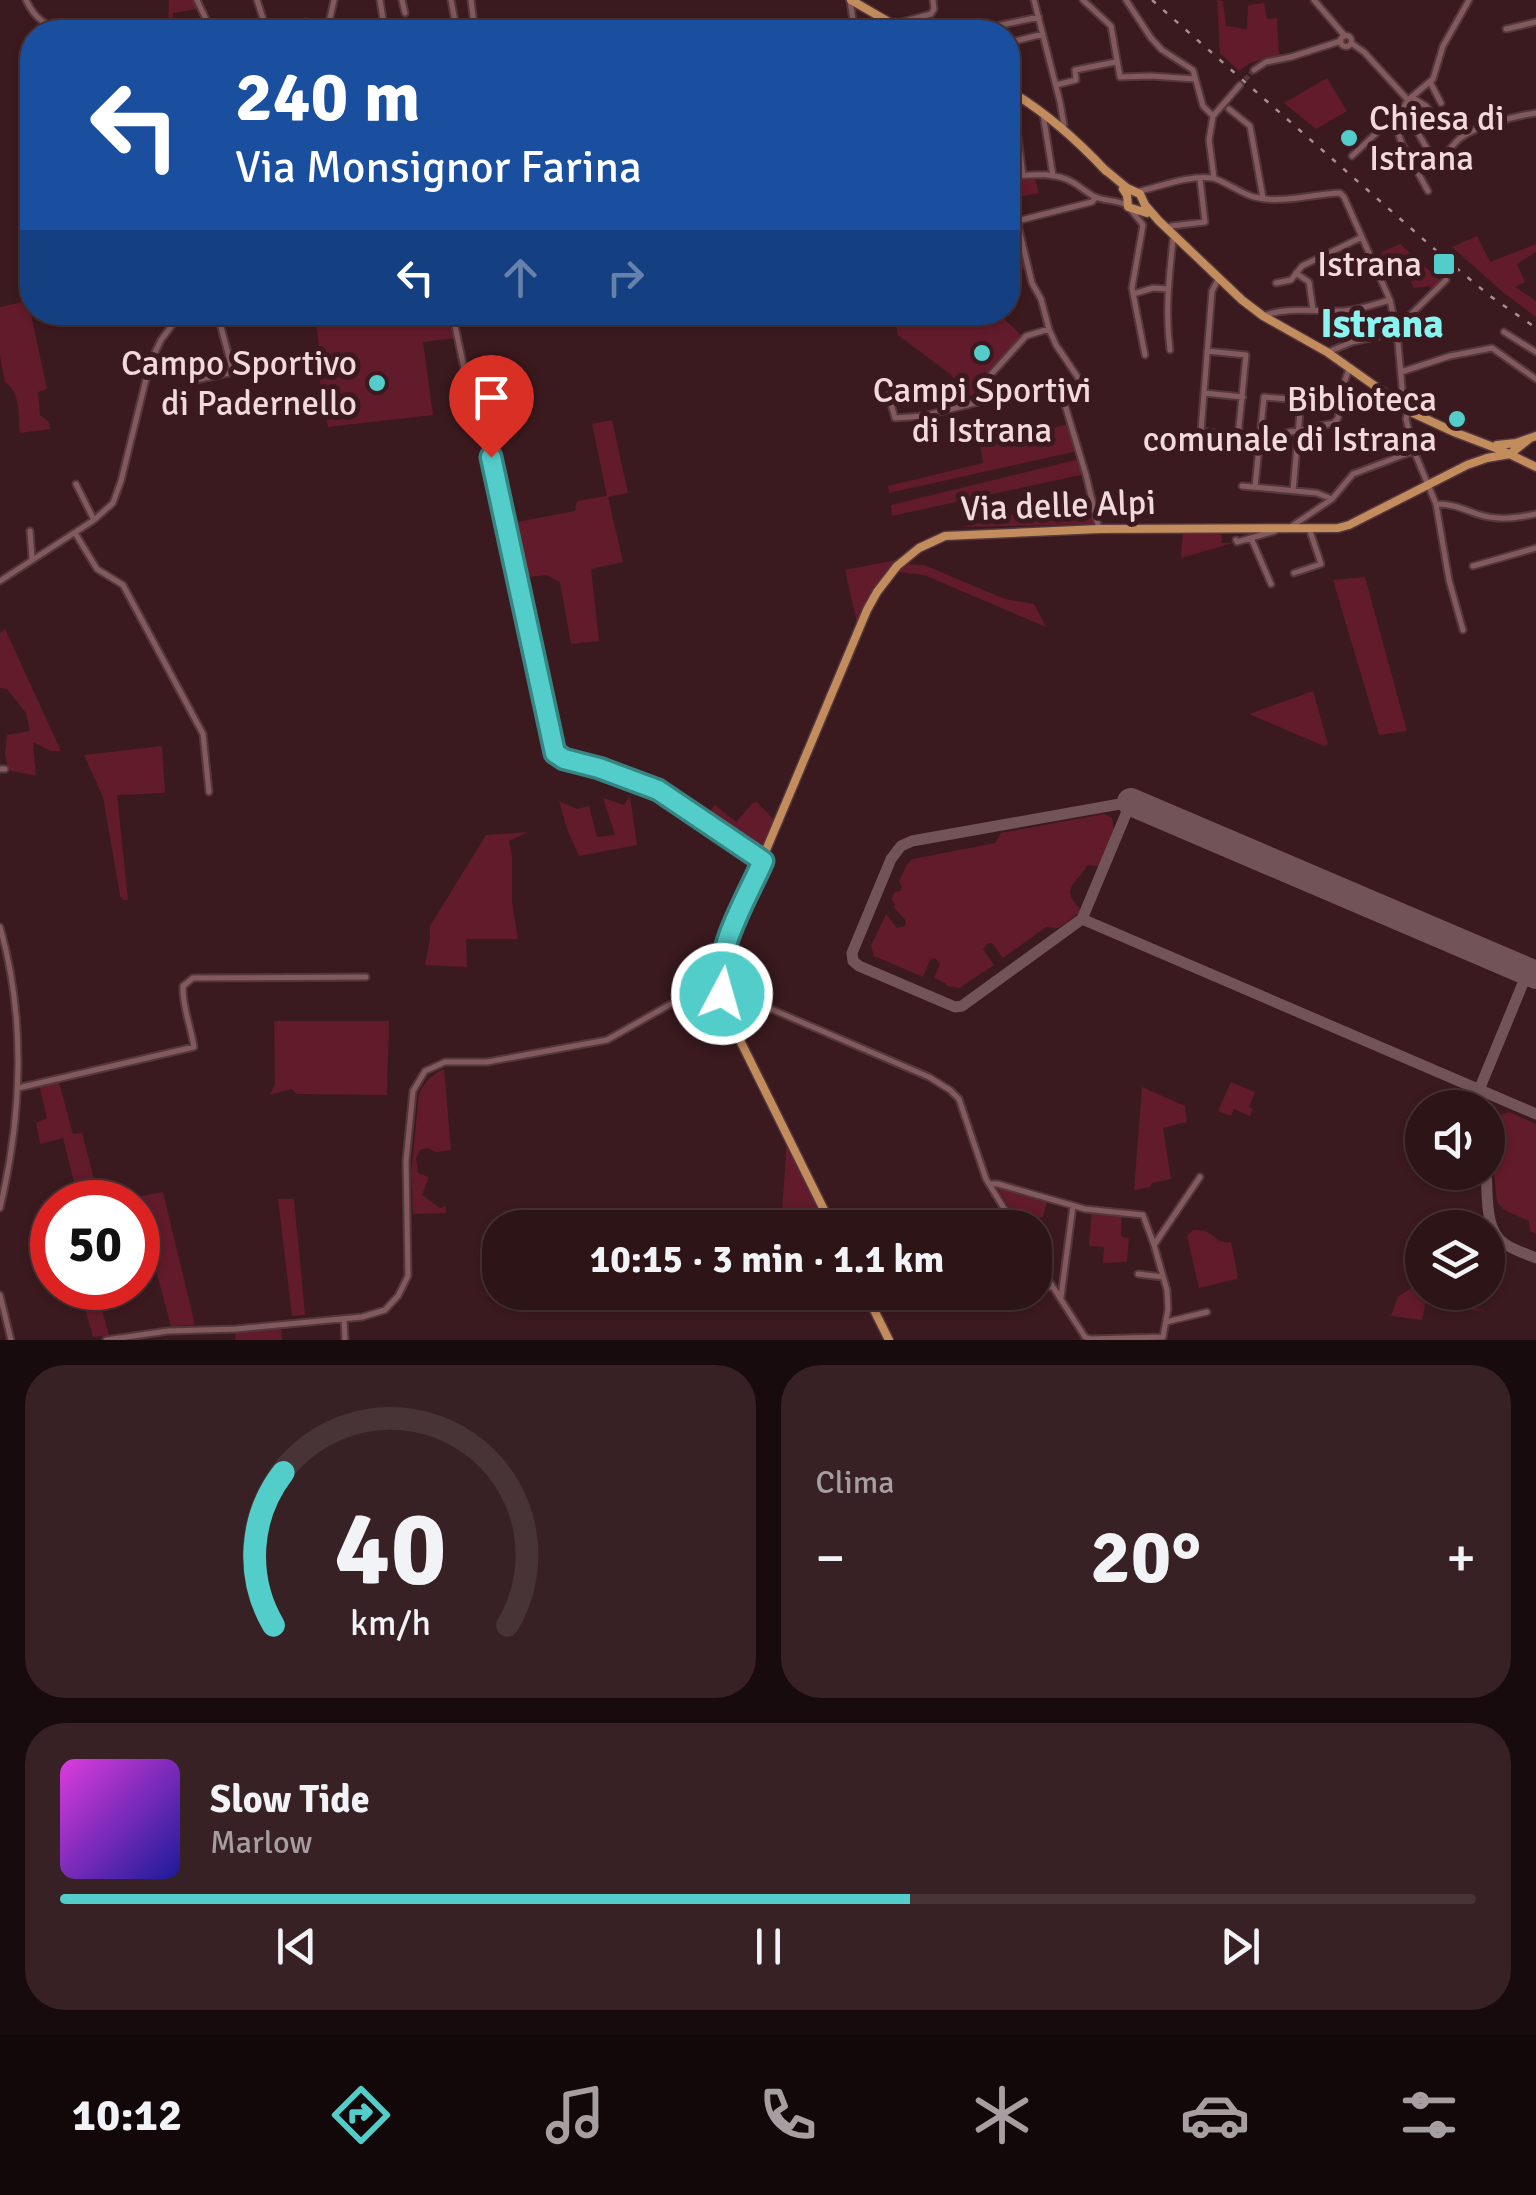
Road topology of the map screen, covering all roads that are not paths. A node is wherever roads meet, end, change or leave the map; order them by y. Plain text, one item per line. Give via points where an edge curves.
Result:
1 (26, 0) edge
2 (402, 0) edge
3 (850, 0) edge
4 (933, 0) edge
5 (1034, 0) edge
6 (1083, 0) edge
7 (1126, 0) edge
8 (1314, 0) edge
9 (1469, 0) edge
10 (405, 13) dead end
11 (1039, 18) junction
12 (40, 20) edge
13 (891, 20) edge
14 (912, 20) edge
15 (1020, 22) edge
16 (1536, 22) edge
17 (1506, 29) dead end
18 (1043, 34) junction
19 (1343, 38) junction
20 (1020, 40) edge
21 (1116, 62) junction
22 (1254, 70) tunnel mouth
23 (1195, 78) junction
24 (1430, 82) junction
25 (1056, 85) junction
26 (1240, 85) tunnel mouth
27 (1020, 97) edge
28 (1410, 99) junction
29 (1441, 103) dead end
30 (1403, 108) junction
31 (1229, 109) dead end
32 (1044, 112) junction
33 (1536, 114) edge
34 (1213, 116) junction
35 (1393, 118) junction
36 (1440, 119) dead end
37 (1062, 128) junction
38 (1020, 156) edge
39 (1352, 156) dead end
40 (1020, 176) edge
41 (1023, 176) junction
42 (1053, 176) junction
43 (1214, 178) junction
44 (1200, 180) junction
45 (1428, 191) dead end
46 (1098, 198) junction
47 (1263, 198) junction
48 (1134, 203) junction
49 (1020, 222) edge
50 (1168, 229) junction
51 (1020, 233) edge
52 (1176, 236) junction
53 (1362, 237) junction
54 (1296, 273) junction
55 (1219, 278) junction
56 (1446, 280) dead end
57 (1276, 283) dead end
58 (1168, 290) junction
59 (1133, 294) junction
60 (1390, 300) junction
61 (1313, 310) junction
62 (1263, 316) junction
63 (172, 325) edge
64 (220, 325) edge
65 (455, 325) edge
66 (1049, 329) junction
67 (1396, 330) junction
68 (1504, 332) dead end
69 (1170, 350) dead end
70 (1208, 351) junction
71 (1328, 352) junction
72 (1536, 352) edge
73 (1145, 356) dead end
74 (1350, 368) junction
75 (1401, 372) junction
76 (1358, 374) junction
77 (1536, 379) edge
78 (191, 381) dead end
79 (1346, 381) junction
80 (890, 382) dead end
81 (1204, 394) junction
82 (1243, 397) junction
83 (1404, 408) junction
84 (1426, 418) junction
85 (1298, 430) junction
86 (1261, 436) junction
87 (1477, 440) junction
88 (1526, 441) edge
89 (1241, 442) dead end
90 (1501, 450) junction
91 (1414, 451) junction
92 (1478, 460) junction
93 (1532, 465) edge
94 (1428, 483) junction
95 (76, 484) dead end
96 (1242, 486) dead end
97 (1255, 487) junction
98 (1294, 491) junction
99 (1332, 499) junction
100 (1436, 504) junction
101 (1536, 514) edge
102 (94, 520) junction
103 (1279, 528) junction
104 (1290, 528) junction
105 (1309, 528) junction
106 (1099, 529) junction
107 (30, 531) dead end
108 (75, 533) junction
109 (1251, 538) junction
110 (1236, 540) dead end
111 (1536, 548) edge
112 (32, 559) junction
113 (1473, 566) dead end
114 (1294, 572) dead end
115 (0, 580) edge
116 (1271, 584) dead end
117 (1463, 630) dead end
118 (209, 792) dead end
119 (763, 861) junction
120 (0, 927) edge
121 (722, 960) junction
122 (366, 977) dead end
123 (706, 993) junction
124 (724, 994) junction
125 (742, 995) junction
126 (750, 1000) junction
127 (729, 1018) junction
128 (18, 1088) junction
129 (1200, 1177) dead end
130 (989, 1184) junction
131 (1073, 1206) junction
132 (0, 1208) edge
133 (825, 1210) edge
134 (1005, 1210) edge
135 (1154, 1245) junction
136 (1138, 1274) dead end
137 (1163, 1277) junction
138 (1052, 1288) edge
139 (0, 1295) edge
140 (1061, 1299) junction
141 (874, 1310) edge
142 (1206, 1312) dead end
143 (344, 1319) junction
144 (1166, 1322) junction
145 (1088, 1339) edge
146 (1165, 1339) edge
147 (11, 1340) edge
148 (106, 1340) edge
149 (345, 1340) edge
150 (888, 1340) edge

1 - 12 street
2 - 10 street
3 - 13 main road
4 - 14 street via 931,14
5 - 11 street
6 - 21 street via 1111,26
7 - 23 street via 1151,38
8 - 19 street
9 - 24 street
11 - 15 street
11 - 18 street
16 - 17 street
18 - 20 street
18 - 25 street
19 - 22 street
19 - 28 street via 1344,46 1352,43 1364,52
21 - 23 street via 1120,78
21 - 25 street via 1075,70 1076,80
23 - 34 street
24 - 28 street
24 - 29 street
25 - 37 street
26 - 34 street
27 - 32 main road
28 - 30 street
28 - 36 street
30 - 33 street via 1428,150 1441,158 1468,134
30 - 35 street
31 - 47 street via 1250,126
32 - 37 main road
32 - 42 street
34 - 43 street
35 - 39 street
35 - 45 street
37 - 48 main road
38 - 41 street
40 - 41 street
41 - 42 street
42 - 46 street
43 - 44 street
43 - 47 street
44 - 48 street via 1150,188
44 - 50 street via 1205,222
46 - 48 street
46 - 49 street
47 - 53 street via 1340,193
48 - 50 main road
48 - 59 street via 1143,228
50 - 52 main road
51 - 66 street
52 - 55 main road
52 - 58 street
53 - 54 street
53 - 60 street
54 - 57 street
54 - 61 street via 1309,282
55 - 62 main road
55 - 70 street via 1212,290
56 - 67 street
58 - 59 street
58 - 69 street
59 - 73 street
60 - 61 street
60 - 67 street
61 - 62 street
62 - 71 main road
63 - 102 street via 150,363 119,491
64 - 78 street via 232,372
65 - 119 street via 477,428 491,457 555,753 658,790
66 - 80 street via 1026,336 985,381 983,401 896,418
66 - 106 street via 1083,385 1065,396 1065,405
67 - 71 street
67 - 75 street
68 - 72 street
70 - 81 street
70 - 82 street via 1246,356
71 - 74 main road
74 - 76 main road
74 - 79 street
75 - 77 street via 1492,348
75 - 83 street
76 - 79 street
76 - 83 main road
79 - 85 street via 1336,422
81 - 82 street
81 - 82 street via 1201,431 1237,438
83 - 84 main road
83 - 91 street
84 - 87 main road
84 - 90 main road
85 - 86 street
85 - 86 street via 1301,400 1264,397
85 - 98 street
86 - 89 street
86 - 97 street
87 - 90 main road
87 - 92 main road
88 - 90 main road
88 - 90 main road, Via delle Alpi
88 - 93 main road via 1522,454
90 - 92 main road, Via delle Alpi
90 - 92 main road
90 - 93 main road
91 - 94 street
91 - 99 street via 1353,474
92 - 94 main road, Via delle Alpi
94 - 100 street
94 - 105 main road, Via delle Alpi via 1349,525
95 - 102 street
96 - 97 street
97 - 98 street
98 - 99 street
99 - 104 street
100 - 101 street via 1495,518
100 - 117 street
102 - 108 street
103 - 104 main road, Via delle Alpi
103 - 106 main road, Via delle Alpi
103 - 109 street
104 - 105 main road, Via delle Alpi
105 - 114 street via 1321,564
106 - 119 main road, Via delle Alpi via 945,536 898,566 867,610
107 - 112 street
108 - 112 street
108 - 118 street via 97,570 123,585 203,734
109 - 110 street
109 - 116 street
111 - 113 street
112 - 115 street
119 - 121 main road, Via delle Alpi
120 - 128 street via 12,975
121 - 123 street
121 - 124 main road, Via delle Alpi
121 - 125 street via 726,978
122 - 128 street via 193,978 183,986 182,1001 194,1047
123 - 124 street
123 - 127 street
123 - 143 street via 600,1043 488,1062 445,1062 425,1072 413,1091 408,1132 406,1282 385,1310
124 - 125 street
124 - 126 street
124 - 127 main road, Via delle Alpi
125 - 126 street
126 - 130 street via 950,1090 959,1098
127 - 133 main road, Via delle Alpi
128 - 132 street
129 - 135 street
130 - 131 street
130 - 134 street
131 - 135 street via 1143,1215
131 - 140 street
135 - 137 street
136 - 137 street
137 - 144 street
138 - 140 street
139 - 147 street
140 - 145 street
141 - 150 main road
142 - 144 street
143 - 148 street
143 - 149 street
144 - 146 street
145 - 146 street

